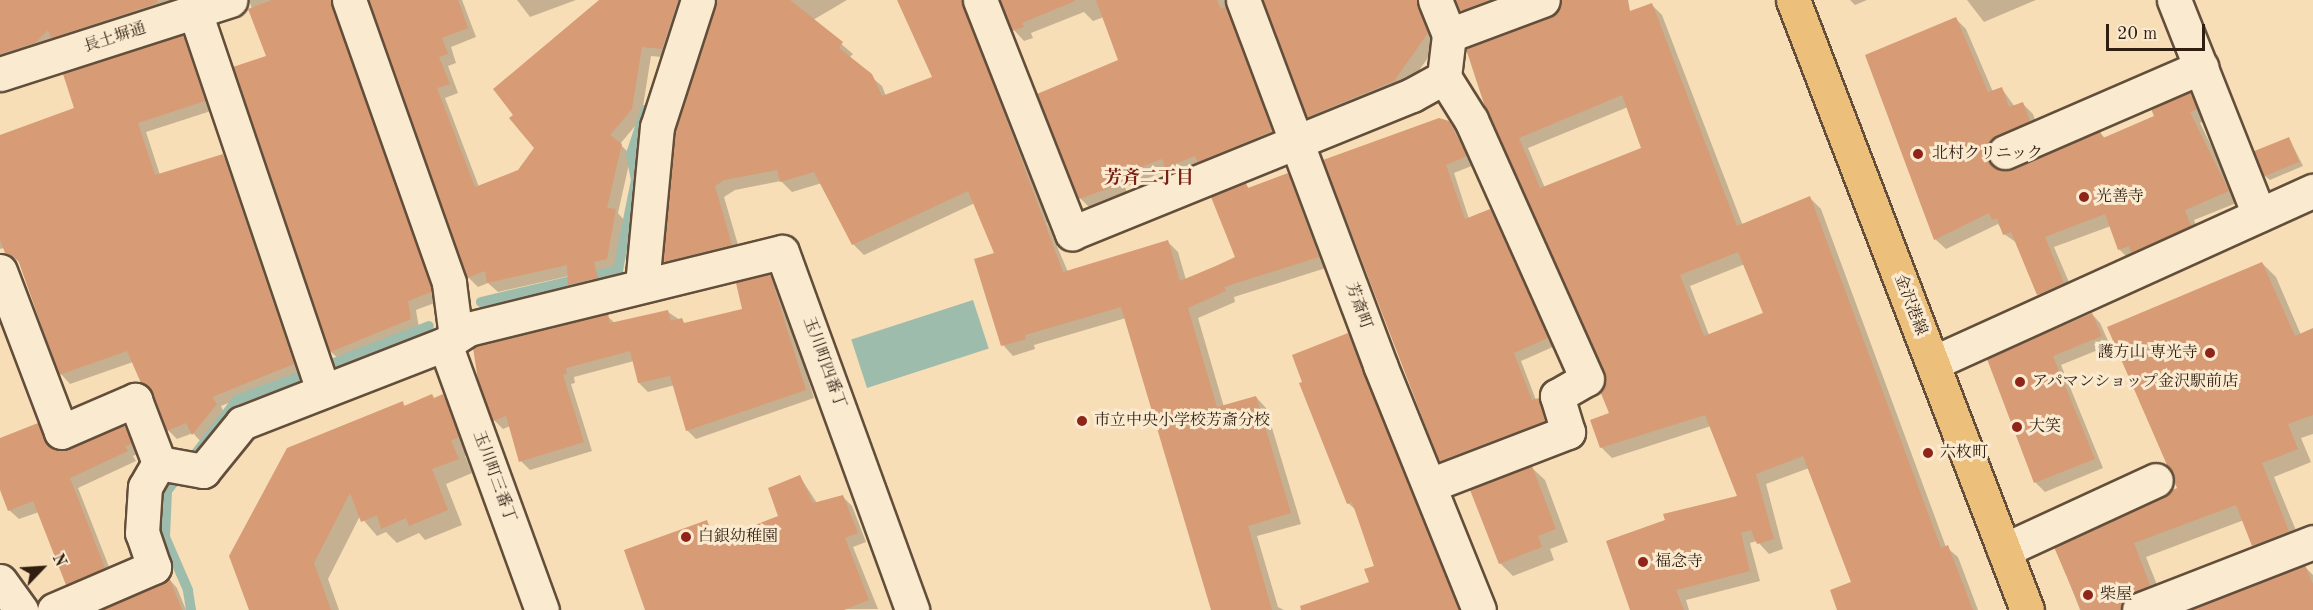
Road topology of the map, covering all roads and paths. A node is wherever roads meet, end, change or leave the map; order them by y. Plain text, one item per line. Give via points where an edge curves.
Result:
1 (230, 0) edge
2 (349, 0) edge
3 (698, 0) edge
4 (980, 0) edge
5 (1243, 0) edge
6 (1435, 0) edge
7 (1543, 0) edge
8 (1793, 0) edge
9 (2174, 0) edge
10 (195, 12) junction
11 (1449, 35) junction
12 (2201, 67) junction
13 (0, 74) edge
14 (1444, 77) junction
15 (1297, 144) junction
16 (2005, 152) dead end
17 (2313, 191) edge
18 (2259, 215) junction
19 (0, 274) edge
20 (642, 285) junction
21 (450, 340) junction
22 (1933, 363) junction
23 (323, 391) junction
24 (175, 466) junction
25 (2156, 480) dead end
26 (1430, 485) junction
27 (2313, 542) edge
28 (2004, 550) junction
29 (0, 581) edge
30 (21, 610) edge
31 (54, 610) edge
32 (542, 610) edge
33 (912, 610) edge
34 (1479, 610) edge
35 (2027, 610) edge
36 (2139, 610) edge

1 - 10 street, 長土塀通
2 - 21 street, 玉川町三番丁 via 448,283
3 - 20 street via 657,127
4 - 15 street via 1072,233
5 - 15 street, 芳斎町
6 - 11 street
7 - 11 street
8 - 22 main road, 金沢港線
9 - 12 street
10 - 13 street, 長土塀通
10 - 23 street
11 - 14 street
12 - 16 street
12 - 18 street
14 - 15 street via 1412,95
14 - 26 street via 1471,120 1587,379 1557,396 1568,432
15 - 26 street, 芳斎町
17 - 18 street
18 - 22 street
19 - 24 street via 61,432 135,399
20 - 21 street via 468,329
20 - 33 street, 玉川町四番丁 via 782,252
21 - 23 street
21 - 32 street, 玉川町三番丁
22 - 28 main road, 金沢港線
23 - 24 street via 242,423 203,471
24 - 31 street via 145,487 142,533 154,567
25 - 28 street
26 - 34 street, 芳斎町
27 - 36 street
28 - 35 main road, 金沢港線
29 - 30 street

